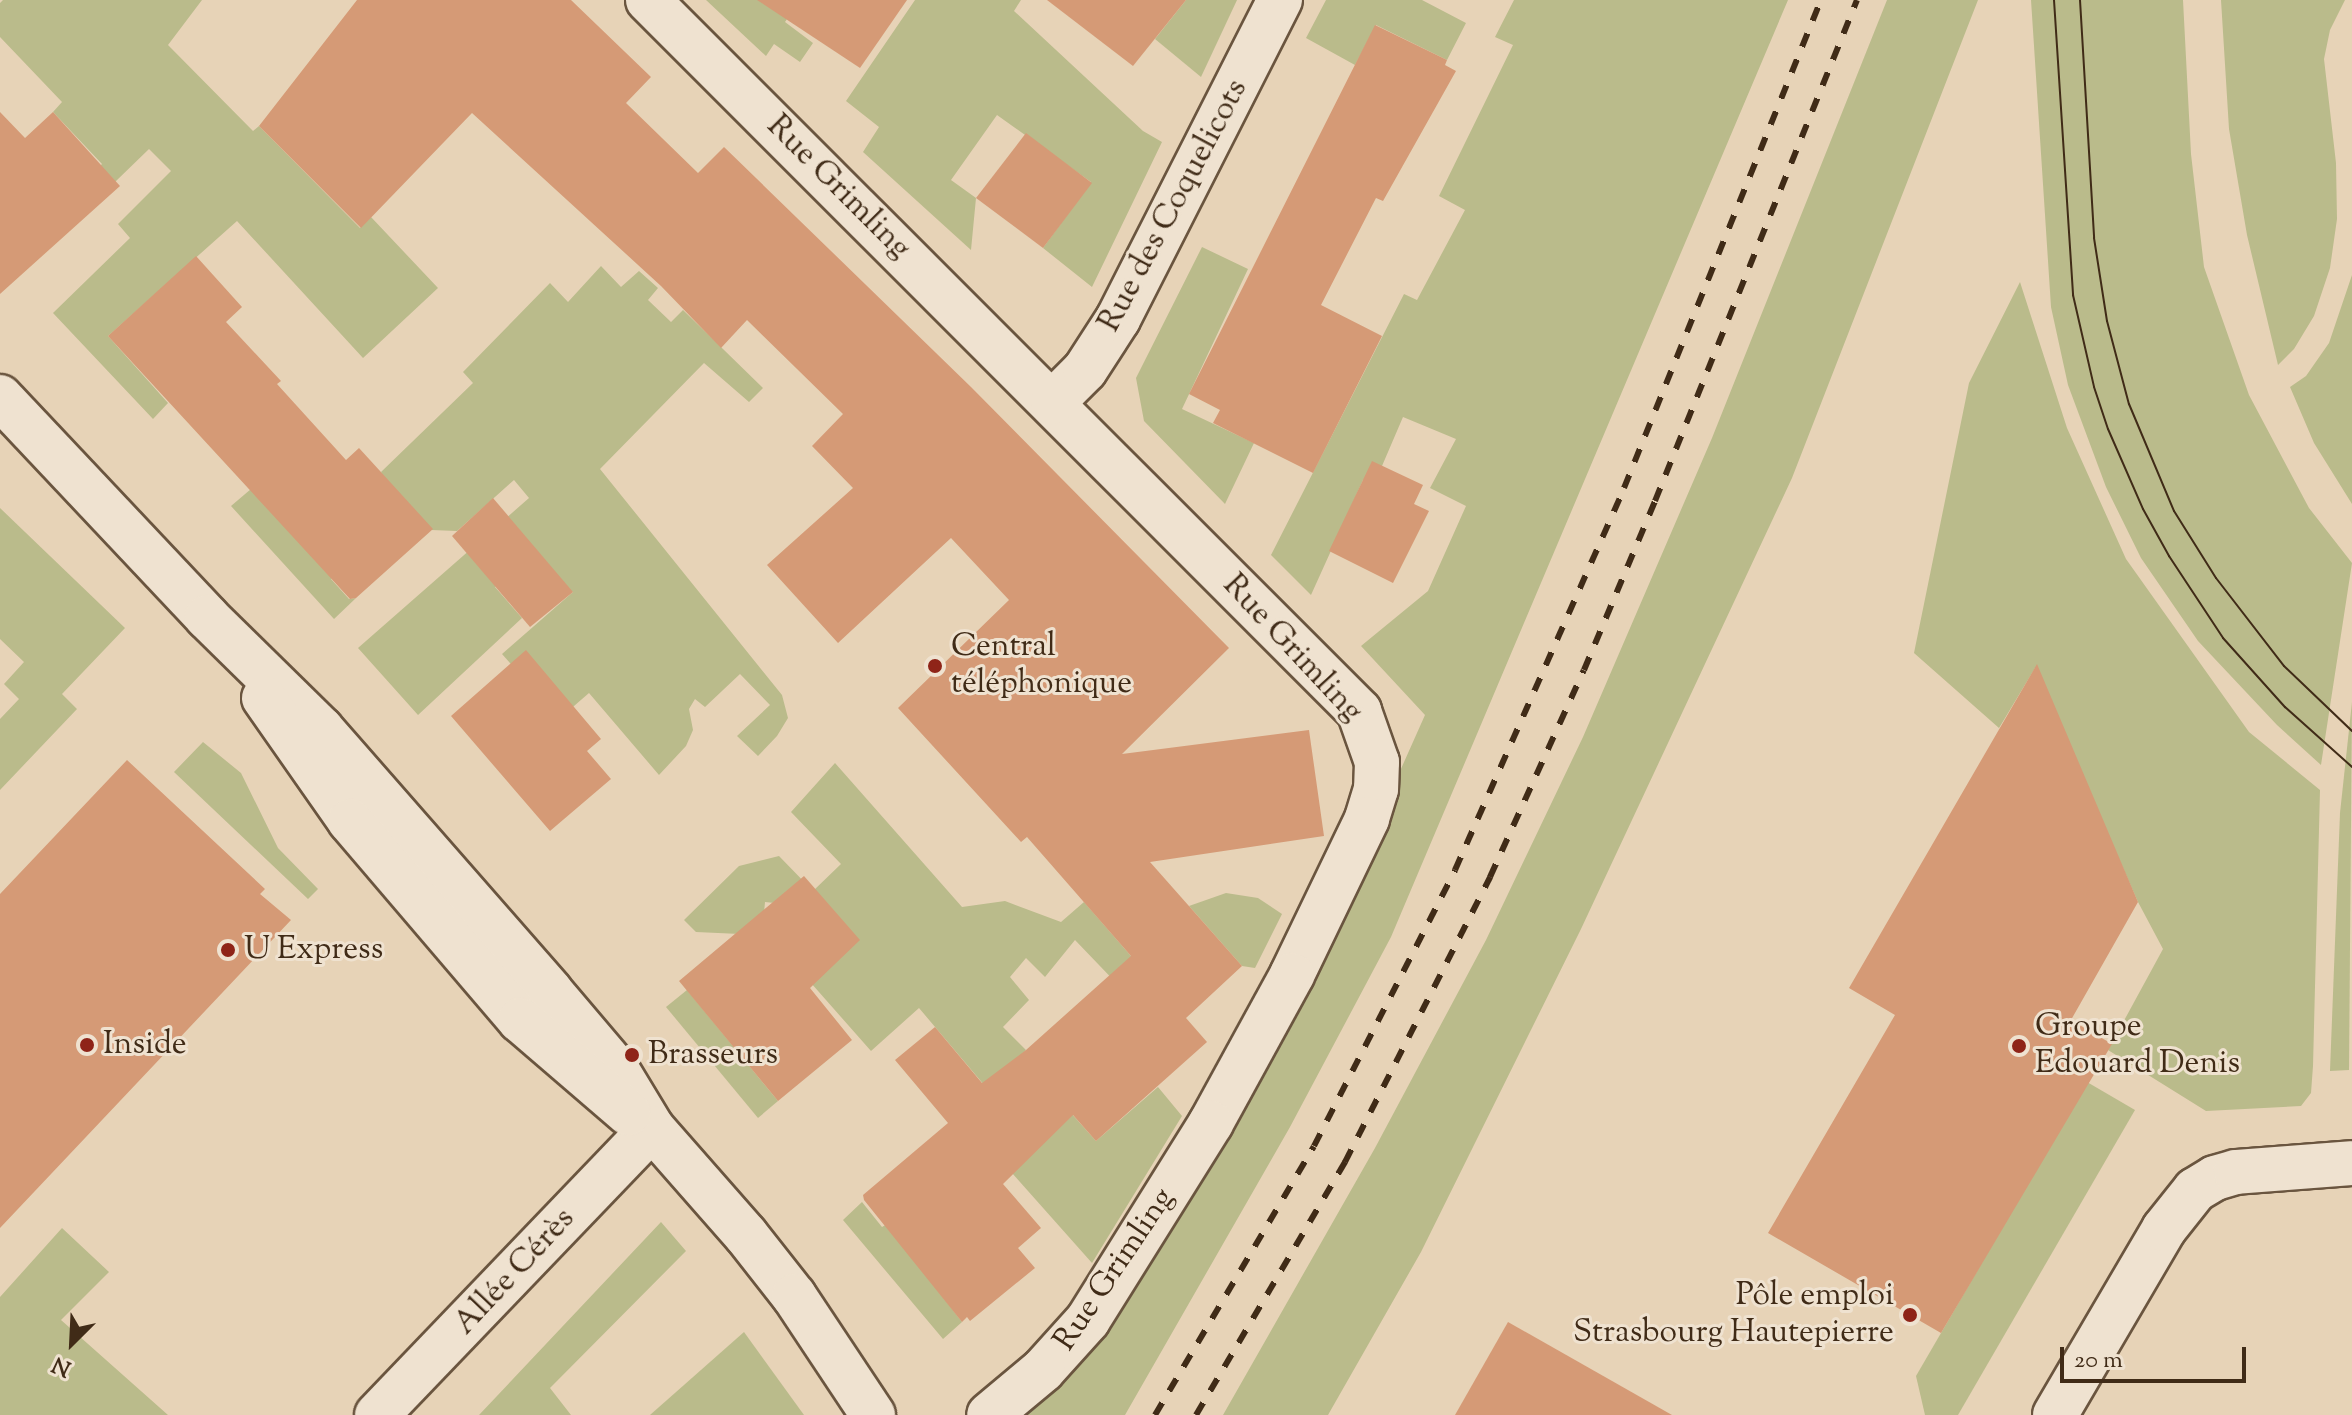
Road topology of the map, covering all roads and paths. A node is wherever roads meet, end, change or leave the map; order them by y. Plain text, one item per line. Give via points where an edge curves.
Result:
1 (648, 0) edge
2 (1280, 0) edge
3 (0, 397) edge
4 (1053, 402) junction
5 (652, 1128) junction
6 (2352, 1163) edge
7 (377, 1415) edge
8 (873, 1415) edge
9 (989, 1415) edge
10 (2055, 1415) edge

1 - 4 street, Rue Grimling
2 - 4 street, Rue des Coquelicots via 1118,319 1085,370
3 - 5 street via 207,617 393,874 520,1020 586,1080
4 - 9 street, Rue Grimling via 1359,711 1377,762 1376,789 1367,819 1292,975 1123,1268 1065,1349
5 - 7 street, Allée Cérès
5 - 8 street via 794,1296
6 - 10 street via 2236,1172 2195,1190 2164,1229

